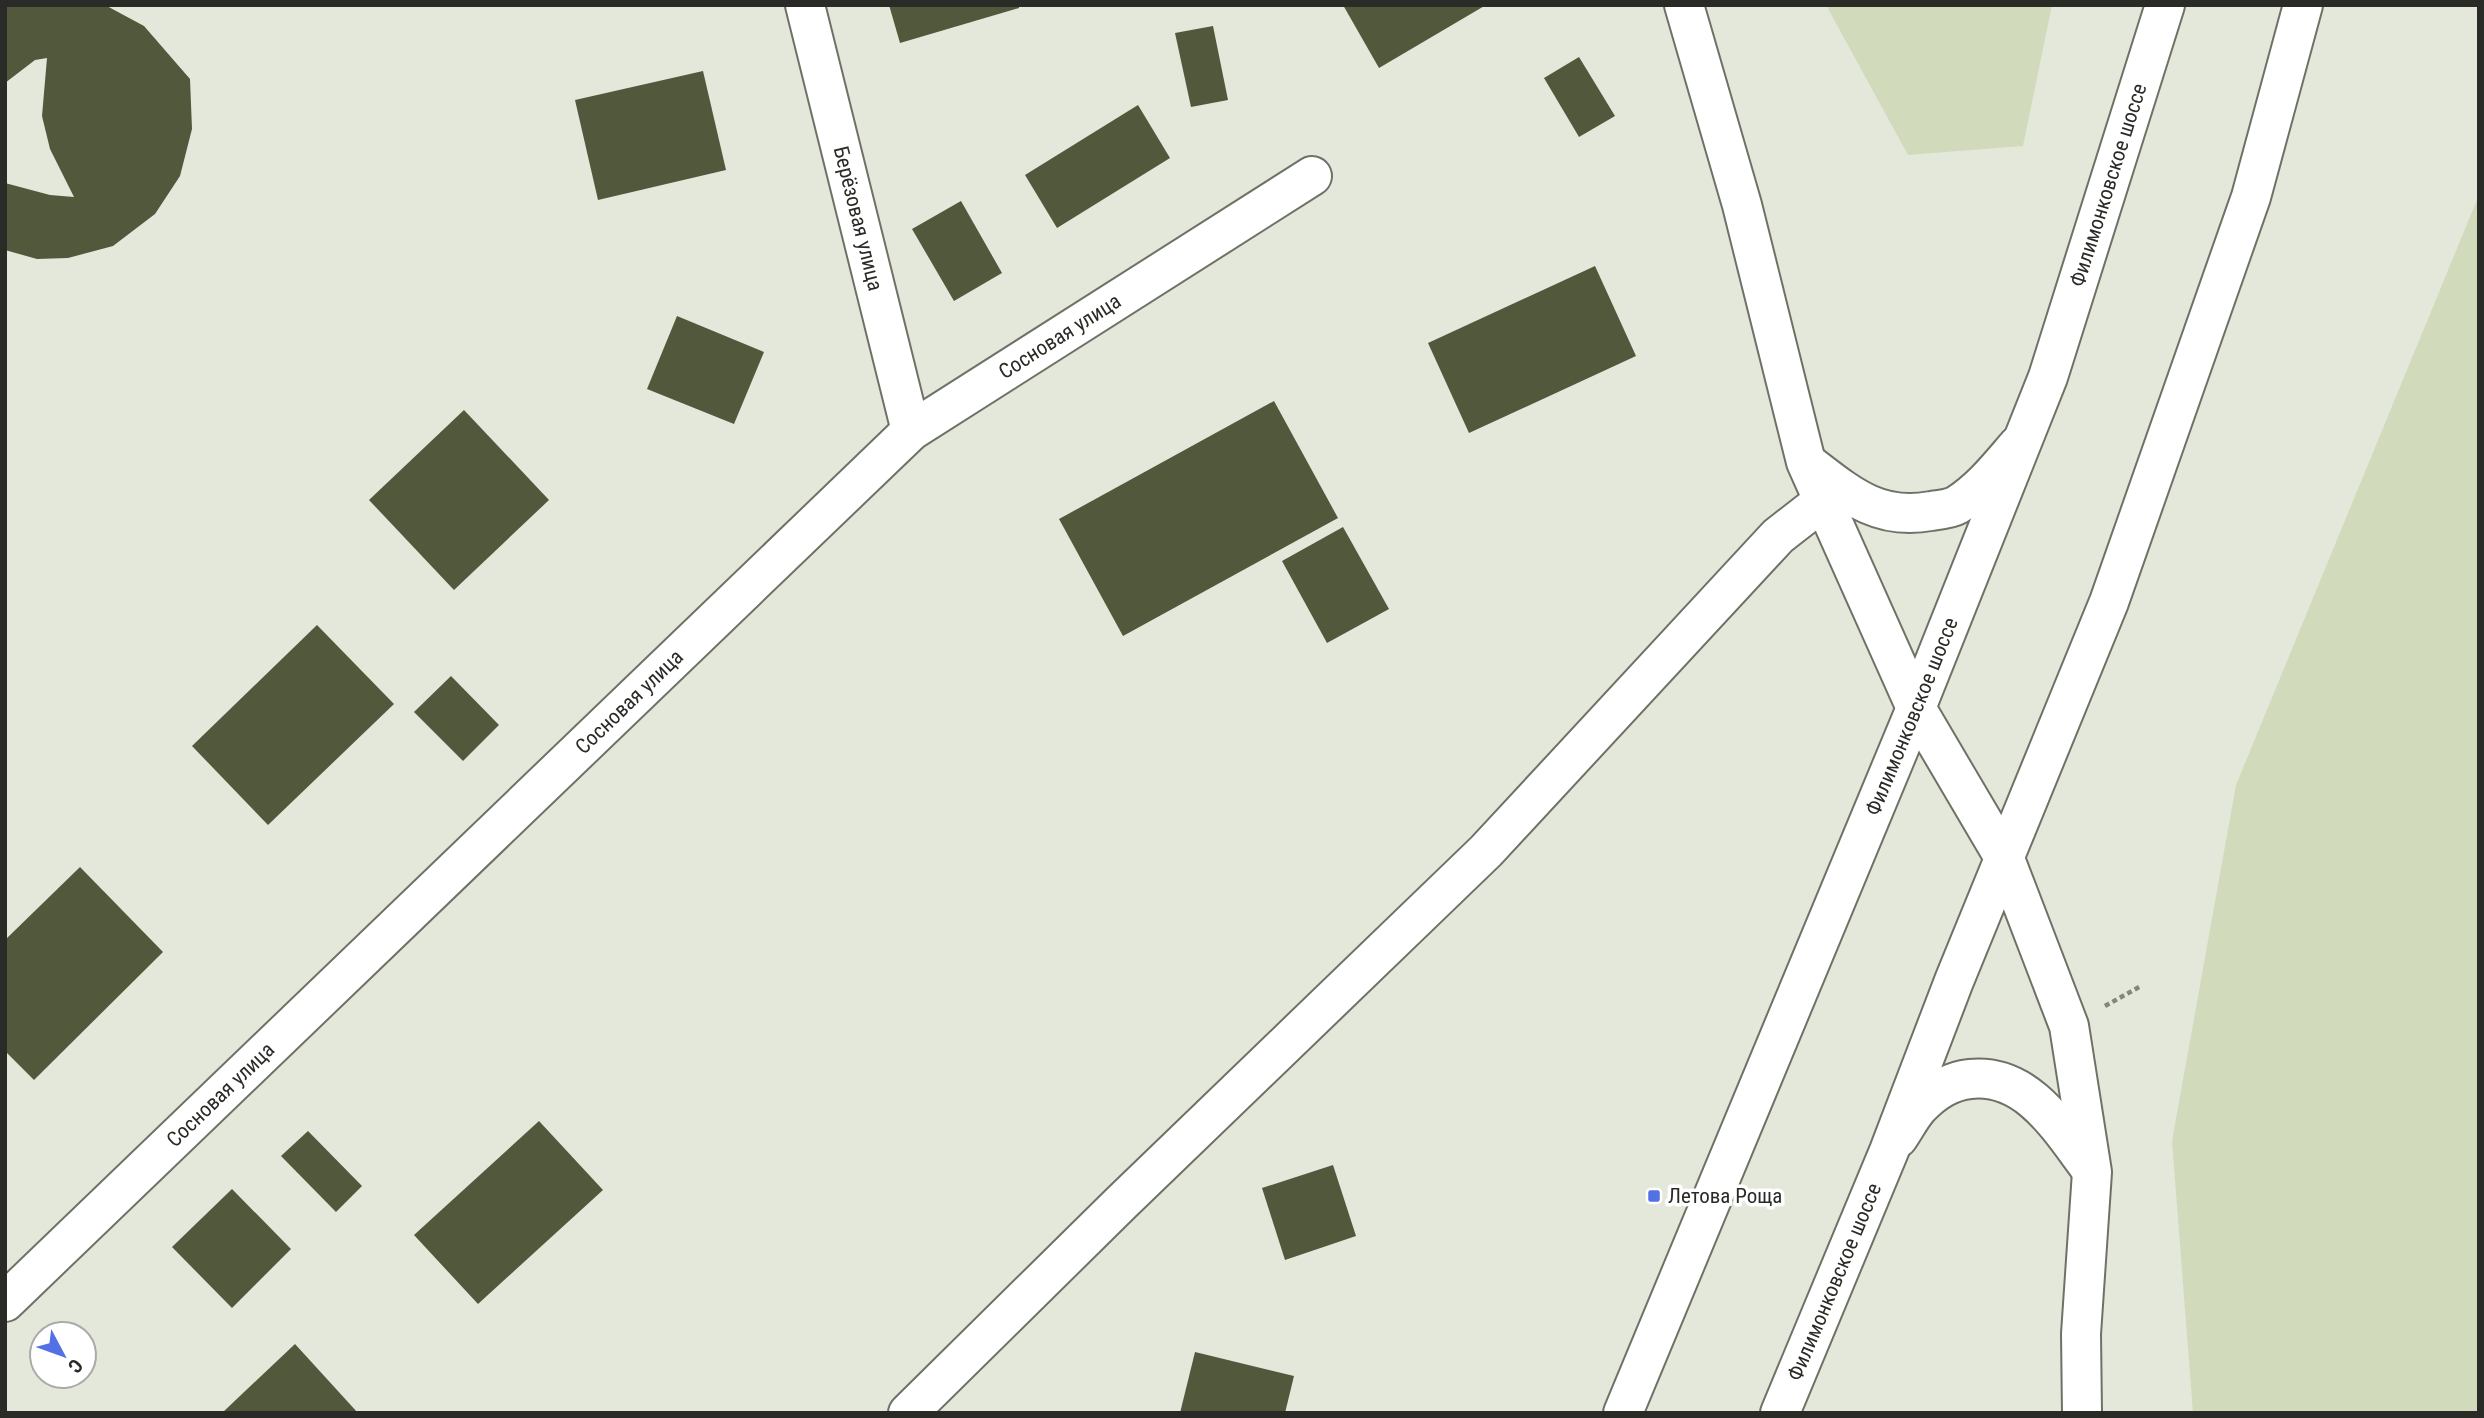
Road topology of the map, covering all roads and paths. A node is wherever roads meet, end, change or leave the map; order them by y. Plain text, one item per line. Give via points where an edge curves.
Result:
1 (805, 5) edge
2 (1684, 5) edge
3 (2165, 5) edge
4 (2303, 5) edge
5 (1312, 176) dead end
6 (911, 431) junction
7 (2024, 439) junction
8 (1806, 462) junction
9 (1824, 501) junction
10 (1916, 708) junction
11 (2005, 859) junction
12 (1889, 1152) junction
13 (2092, 1172) junction
14 (5, 1302) edge
15 (908, 1413) edge
16 (1623, 1413) edge
17 (1780, 1413) edge
18 (2082, 1413) edge

1 - 6 main road, Берёзовая улица
2 - 8 main road via 1742,205
3 - 7 main road, Филимонковское шоссе via 2048,377
4 - 11 main road, Филимонковское шоссе via 2251,197 2109,602
5 - 6 main road, Сосновая улица
6 - 14 main road, Сосновая улица
7 - 8 main road via 1986,484 1954,507 1920,513 1882,511 1851,496
7 - 10 main road, Филимонковское шоссе
8 - 9 main road
9 - 10 main road
9 - 15 main road via 1778,536 1486,851
10 - 11 main road
10 - 16 main road, Филимонковское шоссе
11 - 12 main road, Филимонковское шоссе
11 - 13 main road via 2070,1026
12 - 13 main road via 1920,1106 1952,1081 1985,1077 2032,1098
12 - 17 main road, Филимонковское шоссе
13 - 18 main road via 2081,1334

